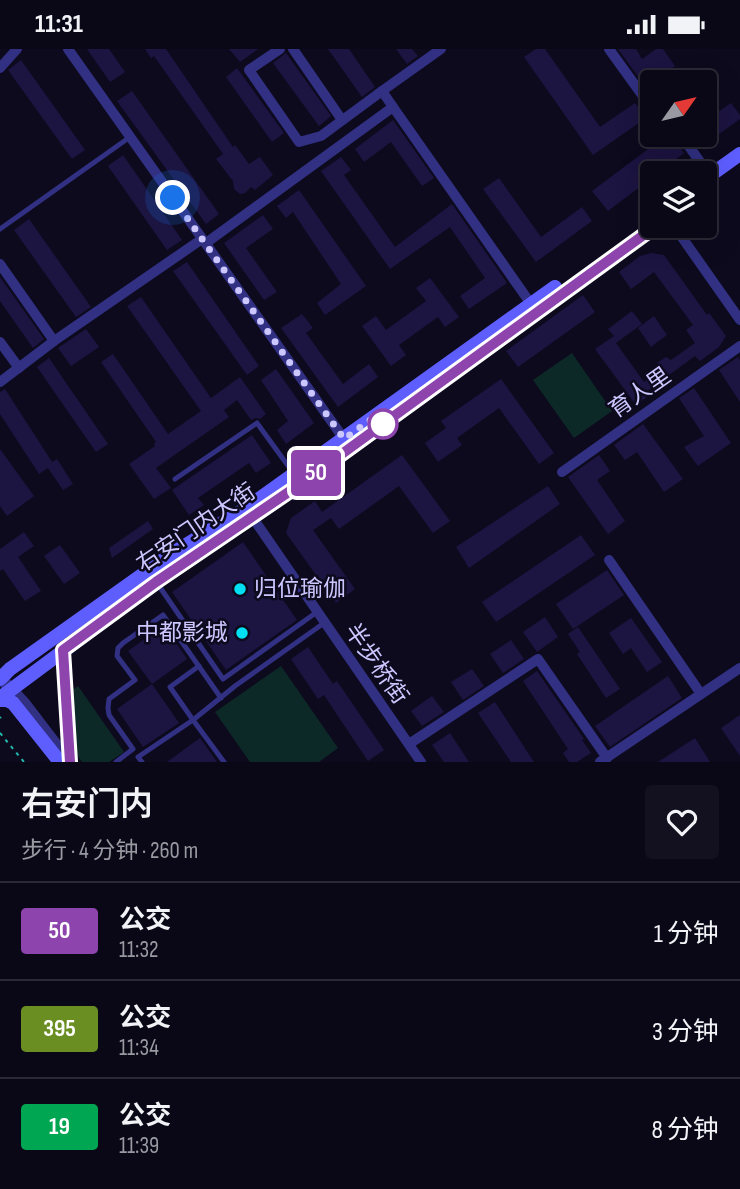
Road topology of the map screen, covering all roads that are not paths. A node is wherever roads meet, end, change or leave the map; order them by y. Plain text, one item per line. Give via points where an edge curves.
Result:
1 (17, 49) edge
2 (68, 49) edge
3 (280, 49) edge
4 (293, 49) edge
5 (440, 49) edge
6 (609, 49) edge
7 (0, 68) edge
8 (382, 91) junction
9 (640, 92) edge
10 (393, 107) junction
11 (342, 120) junction
12 (130, 138) junction
13 (740, 154) edge
14 (740, 166) edge
15 (717, 171) edge
16 (717, 182) edge
17 (640, 226) edge
18 (0, 229) edge
19 (640, 238) edge
20 (682, 238) edge
21 (204, 241) junction
22 (0, 264) edge
23 (531, 304) junction
24 (740, 320) edge
25 (54, 341) junction
26 (0, 342) edge
27 (740, 346) edge
28 (19, 368) junction
29 (0, 382) edge
30 (344, 439) junction
31 (562, 472) dead end
32 (294, 474) junction
33 (176, 479) dead end
34 (253, 518) junction
35 (609, 560) dead end
36 (156, 582) junction
37 (317, 612) junction
38 (324, 623) junction
39 (63, 650) junction
40 (199, 666) junction
41 (740, 668) edge
42 (0, 678) edge
43 (701, 694) junction
44 (4, 696) edge
45 (221, 698) junction
46 (193, 720) junction
47 (409, 744) junction
48 (133, 750) junction
49 (140, 759) edge
50 (604, 760) edge
51 (60, 762) edge
52 (69, 762) edge
53 (116, 762) edge
54 (224, 762) edge
55 (421, 762) edge

1 - 7 street
2 - 12 street
3 - 11 street via 249,70 299,142 321,136
4 - 11 street
5 - 8 street
6 - 9 street
8 - 10 street
8 - 11 street
10 - 21 street
10 - 23 street
12 - 18 lane
12 - 21 street
13 - 15 main road
14 - 16 main road
17 - 23 main road, 右安门内大街
19 - 34 main road, 右安门内大街
20 - 24 street
21 - 25 street
21 - 30 street
22 - 25 street
23 - 30 main road, 右安门内大街
25 - 28 street
26 - 28 street
27 - 31 street, 育人里
28 - 29 street
30 - 32 main road, 右安门内大街
32 - 33 lane via 257,423
32 - 42 main road, 右安门内大街 via 173,553
34 - 36 main road, 右安门内大街
34 - 37 street, 半步桥街
35 - 43 street
36 - 37 lane via 223,679
36 - 39 main road, 右安门内大街
37 - 38 street, 半步桥街
38 - 45 lane
38 - 47 street, 半步桥街
39 - 44 main road, 右安门内大街
39 - 52 main road
40 - 45 lane
40 - 46 lane via 170,687
40 - 48 lane via 163,615 122,643 117,656 135,680 110,699 108,708
41 - 43 street
42 - 44 street
43 - 50 street
44 - 51 main road
44 - 52 street via 24,703
45 - 46 lane
46 - 49 lane
46 - 54 lane
47 - 50 street via 538,659
47 - 55 street, 半步桥街
48 - 49 lane
48 - 53 lane

